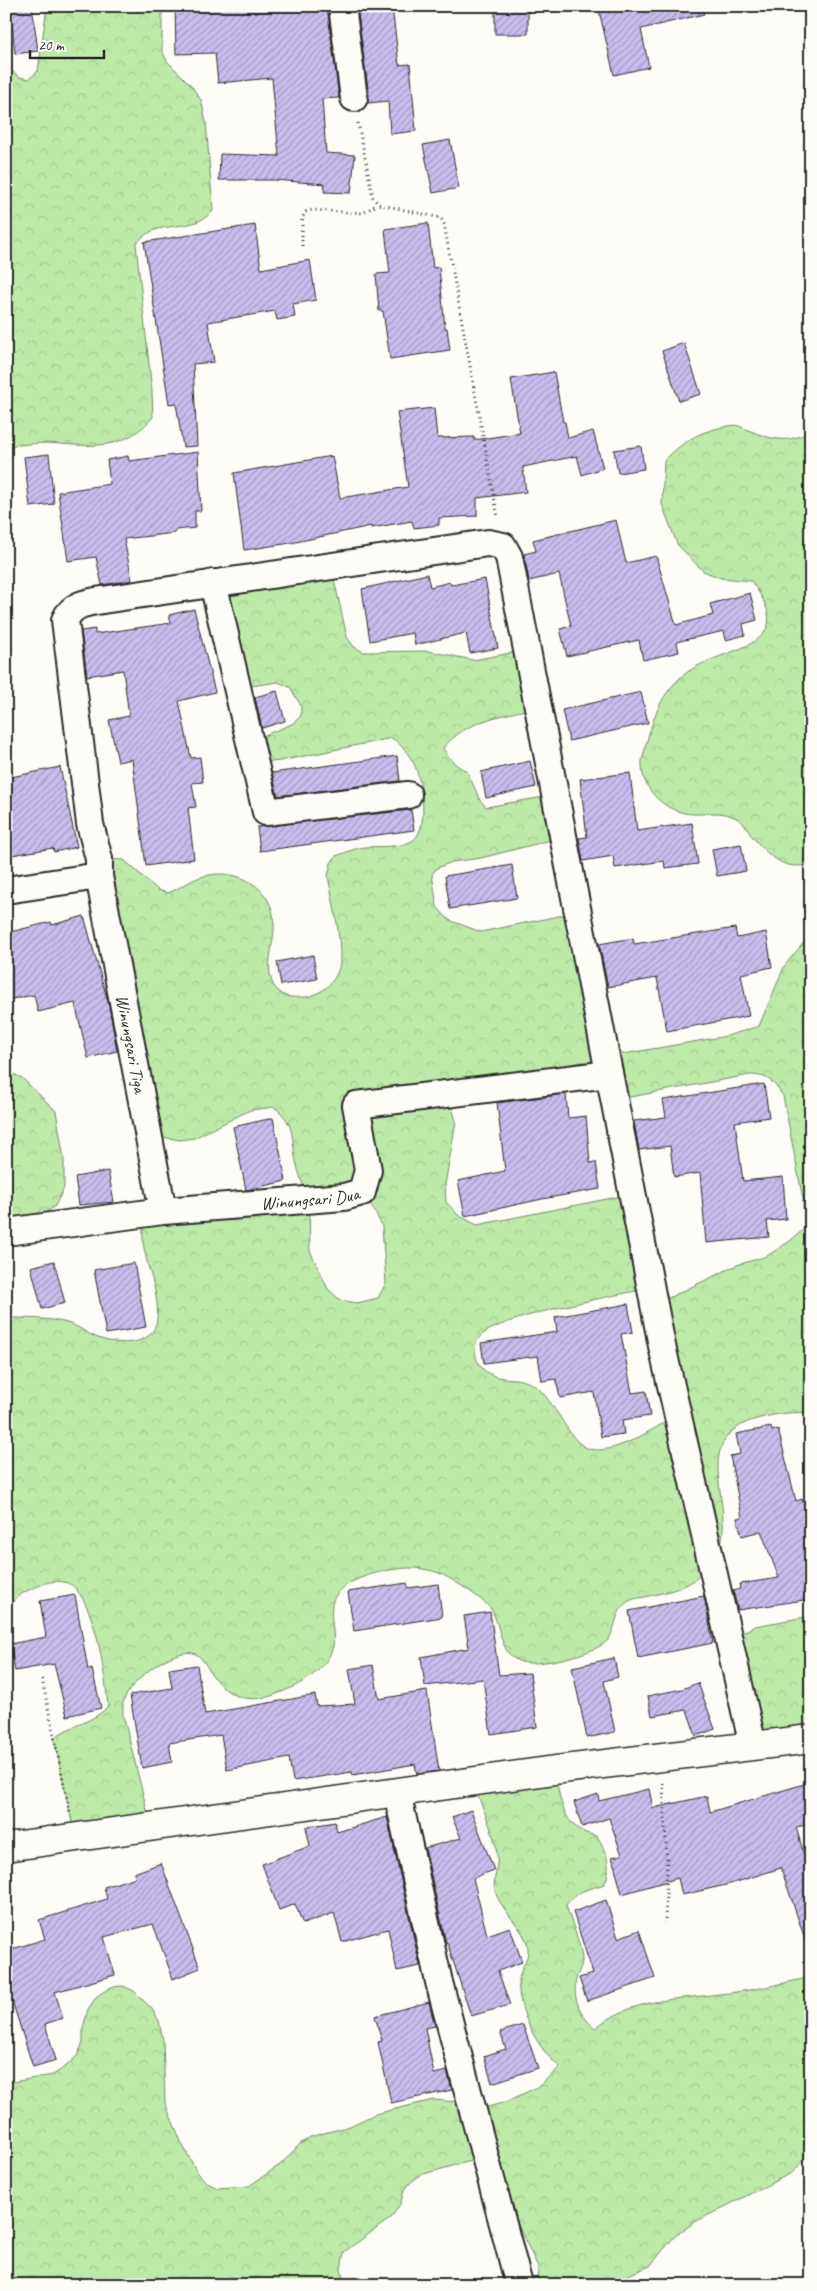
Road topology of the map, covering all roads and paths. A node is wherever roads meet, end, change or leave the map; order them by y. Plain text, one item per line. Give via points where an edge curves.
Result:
1 (342, 6) edge
2 (354, 98) joint
3 (378, 204) junction
4 (302, 246) dead end
5 (503, 546) junction
6 (213, 583) junction
7 (408, 795) dead end
8 (99, 876) junction
9 (6, 890) edge
10 (609, 1074) junction
11 (163, 1211) junction
12 (6, 1232) edge
13 (42, 1680) dead end
14 (811, 1739) edge
15 (753, 1746) junction
16 (661, 1757) junction
17 (398, 1792) junction
18 (75, 1837) junction
19 (6, 1847) edge
20 (665, 1923) dead end
21 (519, 2285) edge

1 - 2 street
2 - 3 path via 373,198
3 - 4 path via 363,213 306,212 302,218
3 - 5 path via 441,218 444,224
5 - 6 street, Winungsari Tiga via 488,542
5 - 10 street via 509,557
6 - 7 street via 266,812
6 - 8 street, Winungsari Tiga via 78,605 69,610 65,620
8 - 9 street
8 - 11 street, Winungsari Tiga
10 - 11 street, Winungsari Dua via 356,1105 368,1170 362,1192
10 - 15 street via 662,1346
11 - 12 street, Winungsari Dua
13 - 18 path
14 - 15 street
15 - 16 street
16 - 17 street
16 - 20 path via 667,1864
17 - 18 street
17 - 21 street via 439,1982
18 - 19 street

